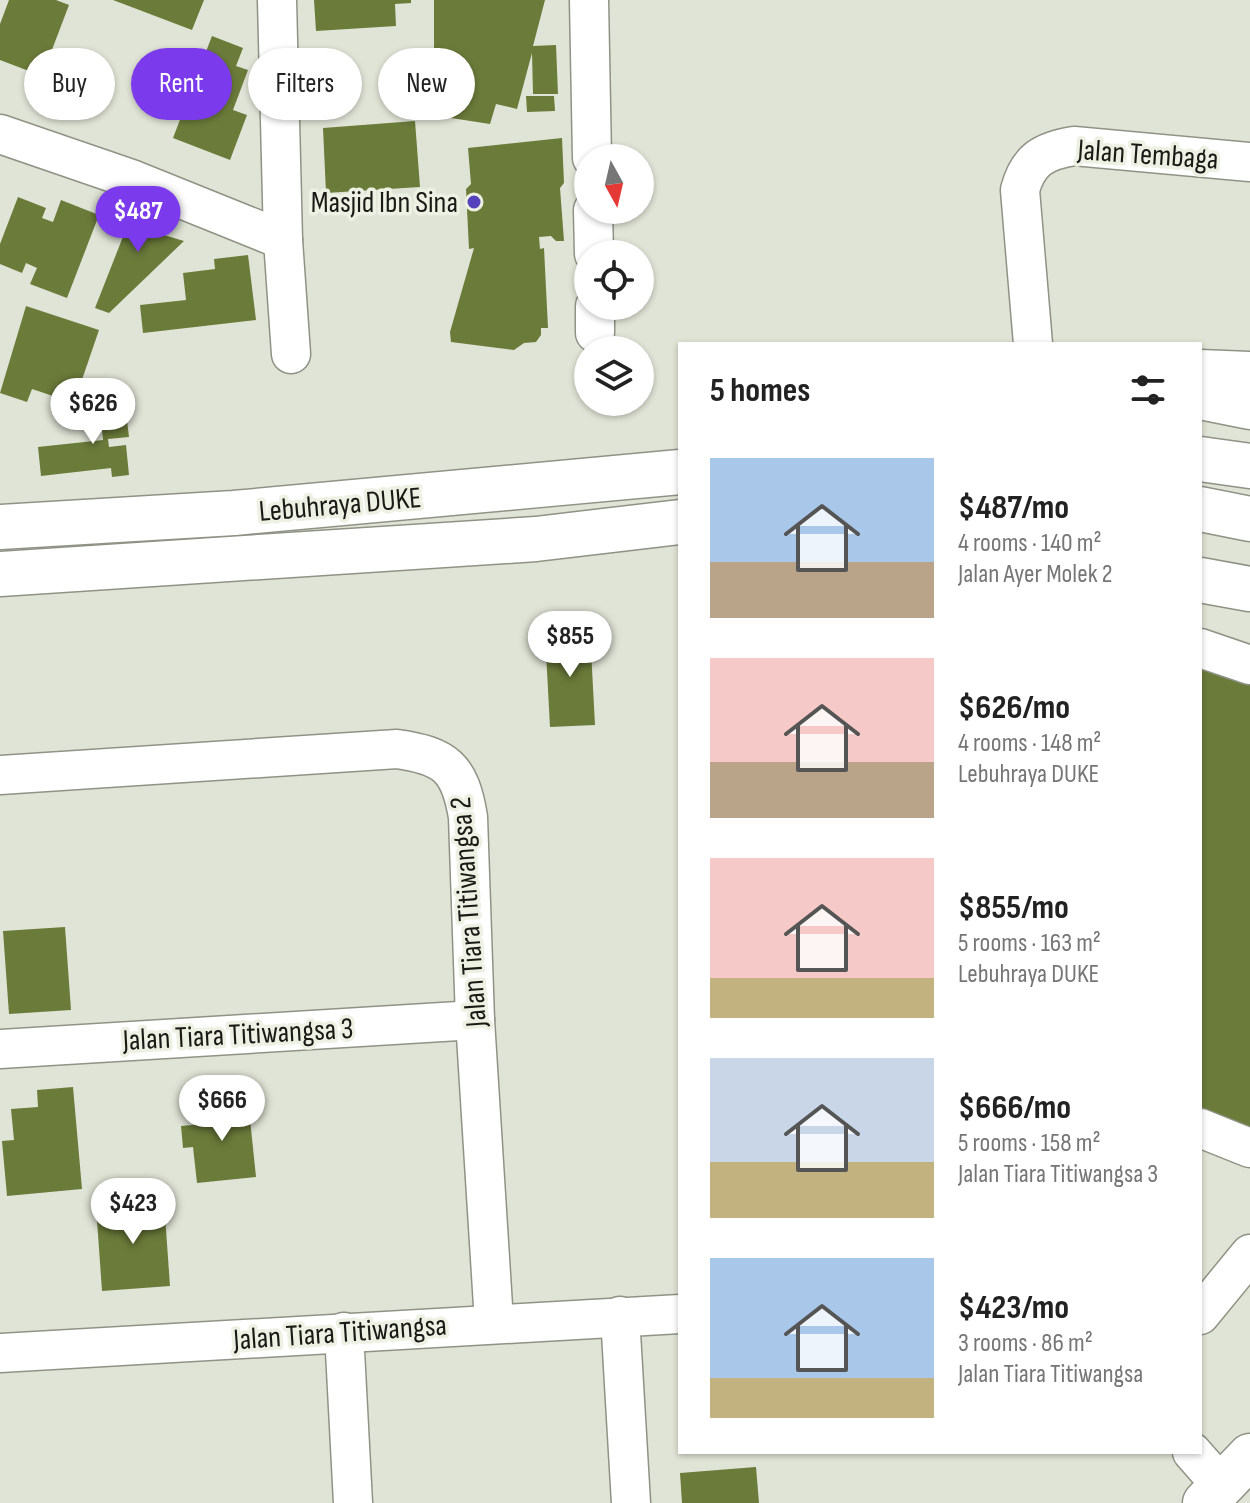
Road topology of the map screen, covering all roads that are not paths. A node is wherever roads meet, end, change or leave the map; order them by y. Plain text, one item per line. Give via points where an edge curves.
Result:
1 (277, 0) edge
2 (589, 0) edge
3 (0, 134) edge
4 (592, 144) edge
5 (1250, 162) edge
6 (283, 240) junction
7 (1033, 342) edge
8 (291, 354) dead end
9 (1250, 371) edge
10 (1214, 395) edge
11 (1202, 459) edge
12 (1250, 466) edge
13 (678, 472) edge
14 (1202, 509) edge
15 (1250, 519) edge
16 (678, 522) edge
17 (0, 527) edge
18 (536, 539) junction
19 (678, 540) edge
20 (1202, 561) edge
21 (1250, 567) edge
22 (0, 574) edge
23 (1202, 580) edge
24 (1250, 589) edge
25 (1202, 601) edge
26 (1250, 609) edge
27 (1202, 649) edge
28 (1250, 665) edge
29 (0, 775) edge
30 (475, 1020) junction
31 (0, 1049) edge
32 (1202, 1129) edge
33 (1250, 1148) edge
34 (1250, 1254) edge
35 (1202, 1313) edge
36 (678, 1314) edge
37 (620, 1316) junction
38 (494, 1322) junction
39 (344, 1332) junction
40 (0, 1353) edge
41 (1194, 1454) edge
42 (1225, 1481) edge
43 (353, 1503) edge
44 (631, 1503) edge

1 - 6 street
2 - 4 street
3 - 6 street
5 - 7 street, Jalan Tembaga via 1074,146 1054,149 1037,160 1026,170 1020,190
6 - 8 street
9 - 10 street
11 - 12 highway
13 - 17 highway, Lebuhraya DUKE via 234,513
14 - 15 highway
16 - 18 highway, Lebuhraya DUKE
18 - 19 highway
18 - 22 highway, Lebuhraya DUKE
20 - 21 highway
23 - 24 highway
25 - 26 street
27 - 28 street
29 - 30 street, Jalan Tiara Titiwangsa 2 via 397,749 429,753 450,767 466,803
30 - 31 street, Jalan Tiara Titiwangsa 3
30 - 38 street, Jalan Tiara Titiwangsa 2
32 - 33 street
34 - 35 street
36 - 37 street, Jalan Tiara Titiwangsa
37 - 38 street, Jalan Tiara Titiwangsa
37 - 44 street
38 - 39 street, Jalan Tiara Titiwangsa
39 - 40 street, Jalan Tiara Titiwangsa
39 - 43 street
41 - 42 street

